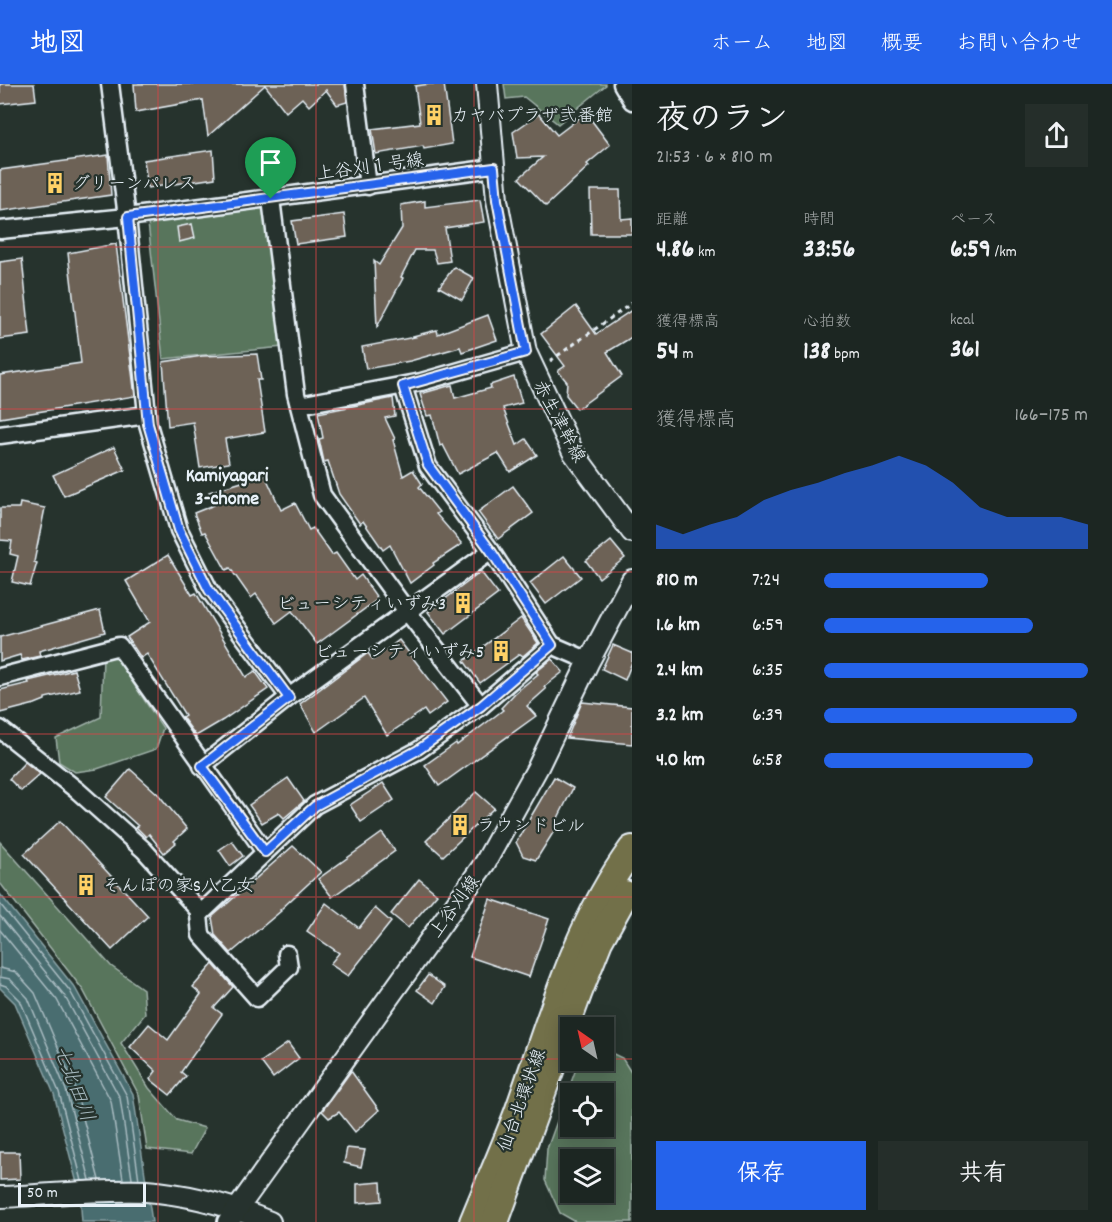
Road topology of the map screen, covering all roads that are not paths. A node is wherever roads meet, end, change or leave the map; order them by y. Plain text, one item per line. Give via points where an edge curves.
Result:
1 (110, 84) edge
2 (355, 84) edge
3 (487, 84) edge
4 (622, 84) edge
5 (632, 101) edge
6 (494, 168) junction
7 (368, 186) junction
8 (271, 199) junction
9 (128, 217) junction
10 (0, 230) edge
11 (526, 352) junction
12 (403, 386) junction
13 (299, 405) junction
14 (147, 415) junction
15 (0, 435) edge
16 (632, 532) edge
17 (491, 551) junction
18 (632, 580) edge
19 (406, 610) junction
20 (552, 645) junction
21 (589, 661) junction
22 (0, 677) edge
23 (289, 698) junction
24 (481, 706) junction
25 (0, 729) edge
26 (202, 766) junction
27 (632, 849) edge
28 (265, 852) junction
29 (632, 881) edge
30 (201, 913) junction
31 (287, 954) dead end
32 (0, 1197) edge
33 (232, 1215) edge
34 (270, 1222) edge
35 (473, 1222) edge
36 (495, 1222) edge

1 - 9 street
2 - 7 street
3 - 6 street, 赤生津幹線
4 - 5 street
6 - 7 street, 上谷刈１号線
6 - 11 street, 赤生津幹線
7 - 8 street, 上谷刈１号線
8 - 9 street, 上谷刈１号線
8 - 13 street
9 - 10 street, 上谷刈１号線
9 - 14 street
11 - 12 street
11 - 16 street, 赤生津幹線 via 573,452
12 - 13 street
12 - 17 street via 428,465
13 - 19 street via 322,495
14 - 15 street
14 - 23 street via 179,530 209,590
17 - 19 street
17 - 20 street
18 - 21 street, 上谷刈線
19 - 23 street
19 - 24 street
20 - 21 street
20 - 24 street
21 - 33 street, 上谷刈線 via 538,767 485,863
22 - 26 street via 119,646
23 - 26 street
24 - 28 street via 418,750 315,806
25 - 30 street via 144,850
26 - 28 street
27 - 35 main road, 仙台北環状線 via 583,932 517,1115
28 - 30 street
29 - 36 main road, 仙台北環状線 via 599,941
30 - 31 street via 201,935 257,998 289,967
32 - 33 street via 147,1191 196,1198
33 - 34 street

